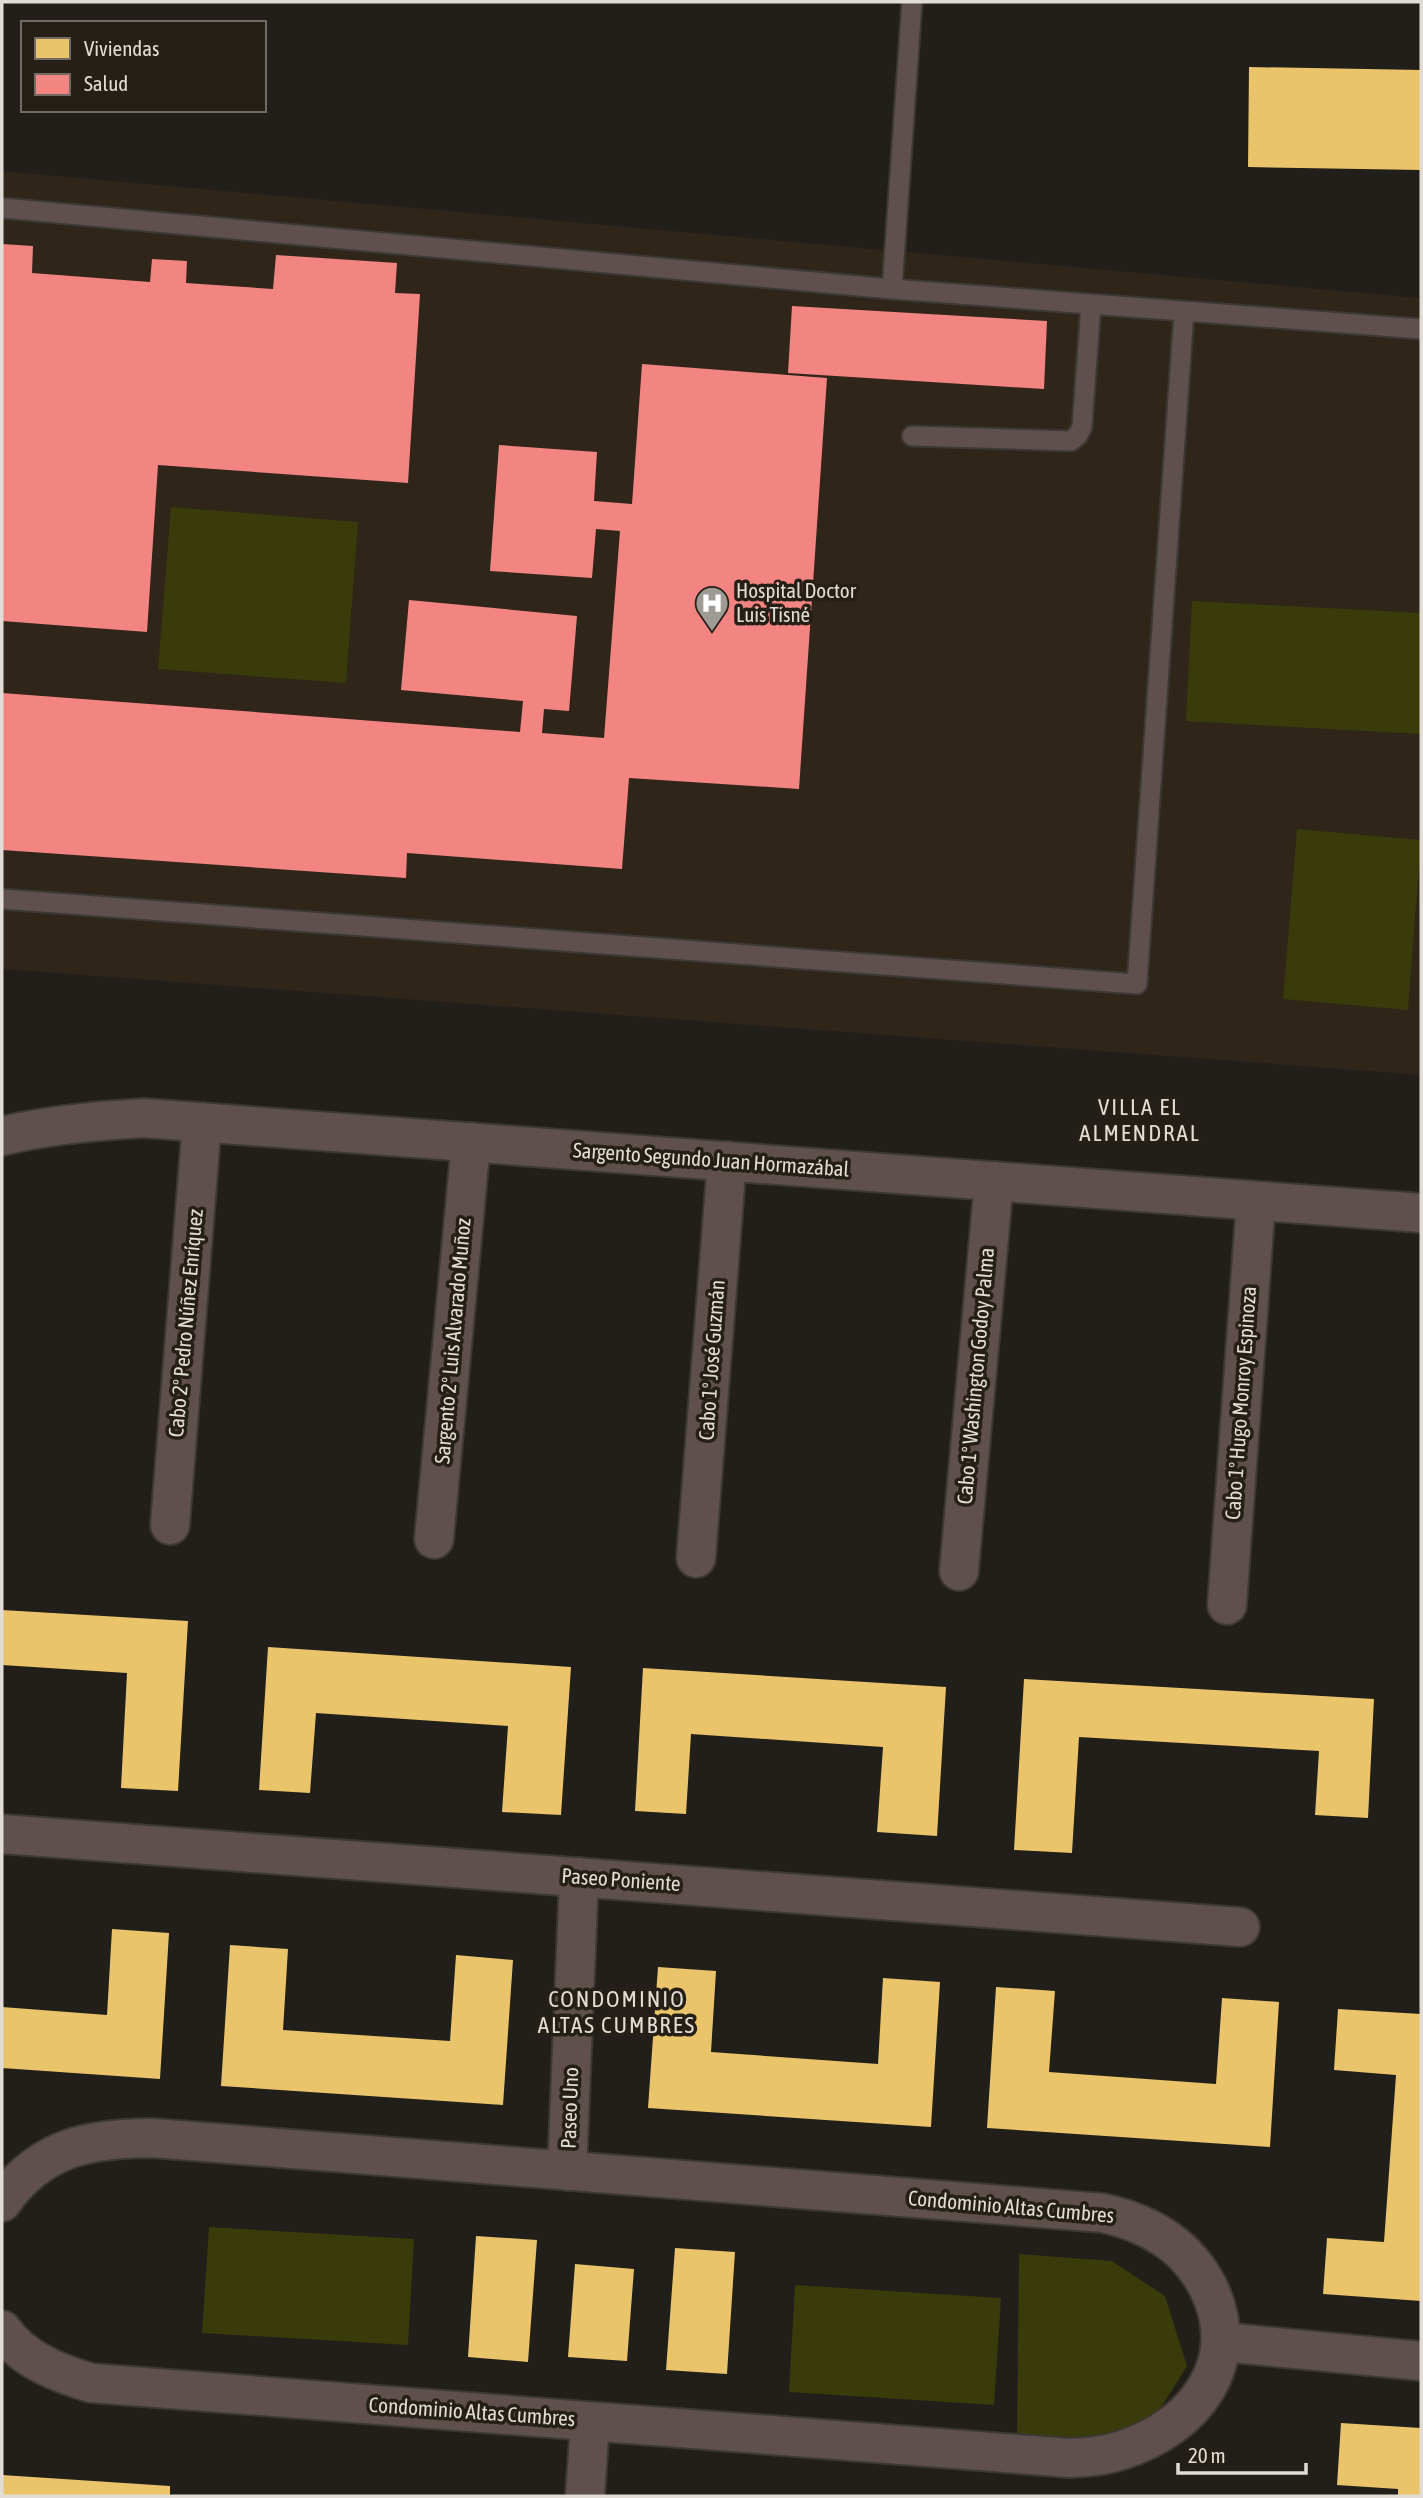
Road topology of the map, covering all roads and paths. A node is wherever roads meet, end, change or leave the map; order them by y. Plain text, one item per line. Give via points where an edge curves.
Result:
1 (912, 2) edge
2 (2, 208) edge
3 (892, 289) junction
4 (1091, 305) junction
5 (1184, 312) junction
6 (1421, 329) edge
7 (912, 436) dead end
8 (2, 899) edge
9 (202, 1122) junction
10 (2, 1136) edge
11 (471, 1142) junction
12 (727, 1161) junction
13 (994, 1181) junction
14 (1256, 1201) junction
15 (1421, 1213) edge
16 (170, 1525) dead end
17 (434, 1539) dead end
18 (696, 1558) dead end
19 (959, 1571) dead end
20 (1227, 1605) dead end
21 (2, 1834) edge
22 (579, 1877) junction
23 (1240, 1927) dead end
24 (567, 2171) junction
25 (2, 2202) edge
26 (2, 2330) edge
27 (1222, 2342) junction
28 (1421, 2361) edge
29 (590, 2422) junction
30 (585, 2496) edge

1 - 3 lane
2 - 3 lane
3 - 4 lane
4 - 5 lane
4 - 7 lane via 1082,427 1071,441
5 - 6 lane
5 - 8 lane via 1138,985
9 - 10 street, Sargento Segundo Juan Hormazábal via 144,1118 85,1121
9 - 11 street, Sargento Segundo Juan Hormazábal
9 - 16 street, Cabo 2° Pedro Núñez Enríquez
11 - 12 street, Sargento Segundo Juan Hormazábal
11 - 17 street, Sargento 2° Luis Alvarado Muñoz
12 - 13 street, Sargento Segundo Juan Hormazábal
12 - 18 street, Cabo 1° José Guzmán
13 - 14 street, Sargento Segundo Juan Hormazábal
13 - 19 street, Cabo 1° Washington Godoy Palma
14 - 15 street, Sargento Segundo Juan Hormazábal
14 - 20 street, Cabo 1° Hugo Monroy Espinoza
21 - 22 street, Paseo Poniente
22 - 23 street, Paseo Poniente
22 - 24 street, Paseo Uno
24 - 25 street, Condominio Altas Cumbres via 125,2138 98,2140 50,2157 13,2185
24 - 27 street, Condominio Altas Cumbres via 1090,2211 1127,2218 1171,2241 1189,2258 1213,2297
26 - 29 street, Condominio Altas Cumbres via 34,2360 91,2383
27 - 28 street
27 - 29 street, Condominio Altas Cumbres via 1209,2384 1184,2414 1146,2441 1096,2457
29 - 30 street

